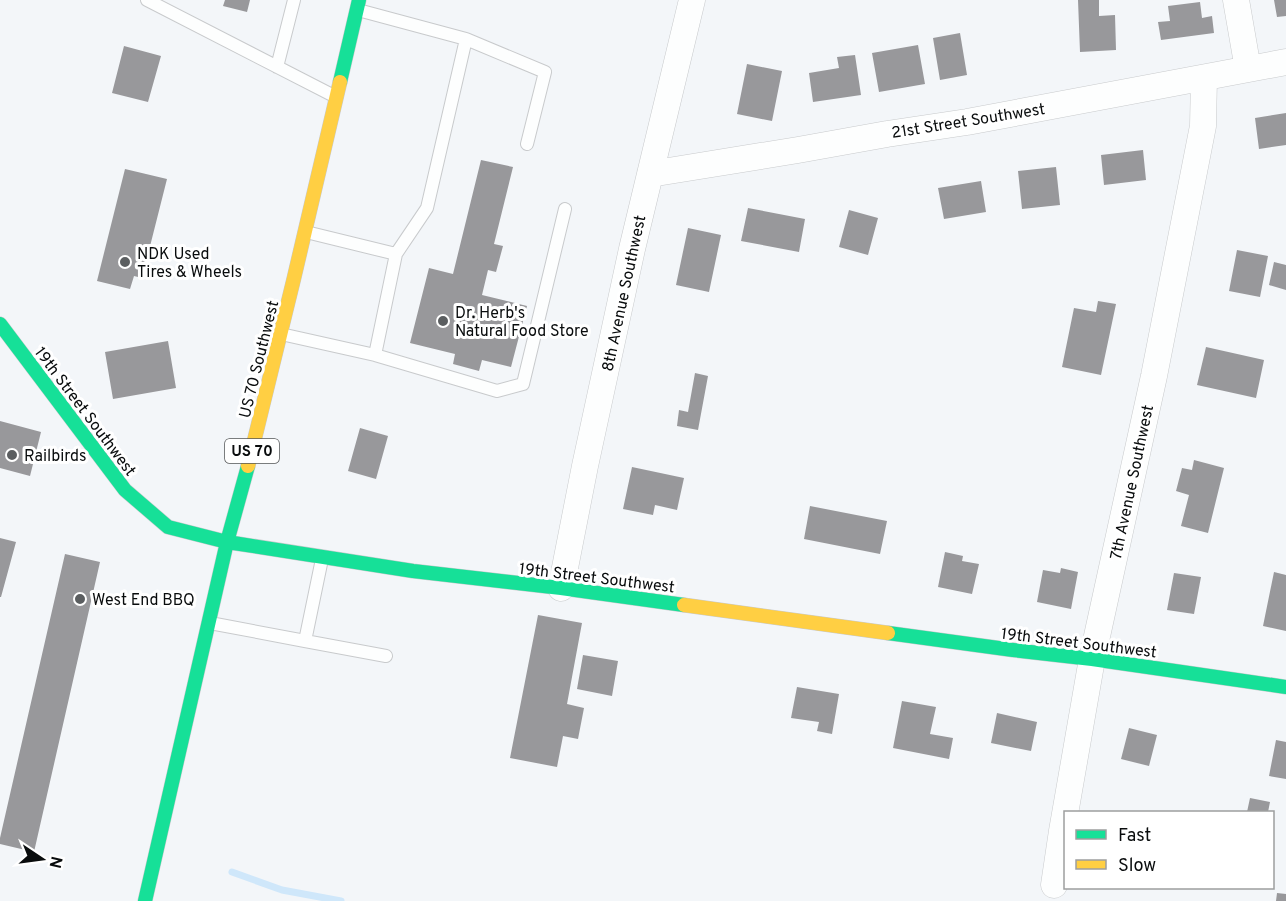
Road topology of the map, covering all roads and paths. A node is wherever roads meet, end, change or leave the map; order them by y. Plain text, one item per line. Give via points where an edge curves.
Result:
1 (147, 0) edge
2 (294, 0) edge
3 (692, 0) edge
4 (1236, 0) edge
5 (358, 5) edge
6 (466, 39) junction
7 (1286, 62) edge
8 (277, 67) junction
9 (1248, 69) junction
10 (1204, 78) junction
11 (336, 97) junction
12 (527, 144) dead end
13 (650, 174) junction
14 (565, 209) dead end
15 (305, 232) junction
16 (396, 254) junction
17 (0, 324) edge
18 (281, 334) junction
19 (375, 355) junction
20 (227, 542) junction
21 (322, 557) junction
22 (561, 588) junction
23 (209, 623) junction
24 (305, 641) junction
25 (386, 656) dead end
26 (1092, 659) junction
27 (1286, 687) edge
28 (1065, 811) edge
29 (1064, 820) edge
30 (1054, 885) dead end
31 (145, 901) edge

1 - 8 lane
2 - 8 lane
3 - 13 street, 8th Avenue Southwest
4 - 9 street
5 - 6 lane
5 - 11 street, US 70 Southwest / US 70
6 - 12 lane via 545,72
6 - 16 lane via 427,208
7 - 9 street, 21st Street Southwest
8 - 11 lane
9 - 10 street, 21st Street Southwest
10 - 13 street, 21st Street Southwest
10 - 26 street, 7th Avenue Southwest via 1203,126
11 - 15 street, US 70 Southwest / US 70
13 - 22 street, 8th Avenue Southwest
14 - 19 lane via 523,384 497,391
15 - 16 lane
15 - 18 street, US 70 Southwest / US 70
16 - 19 lane
17 - 20 street, 19th Street Southwest via 125,490 168,527
18 - 19 lane
18 - 20 street, US 70 Southwest / US 70
20 - 21 street, 19th Street Southwest
20 - 23 street, US 70 Southwest / US 70
21 - 22 street, 19th Street Southwest
21 - 24 lane
22 - 26 street, 19th Street Southwest
23 - 24 lane
23 - 31 street, US 70 Southwest / US 70
24 - 25 lane
26 - 27 street, 19th Street Southwest
26 - 28 street, 7th Avenue Southwest
29 - 30 street, 7th Avenue Southwest

